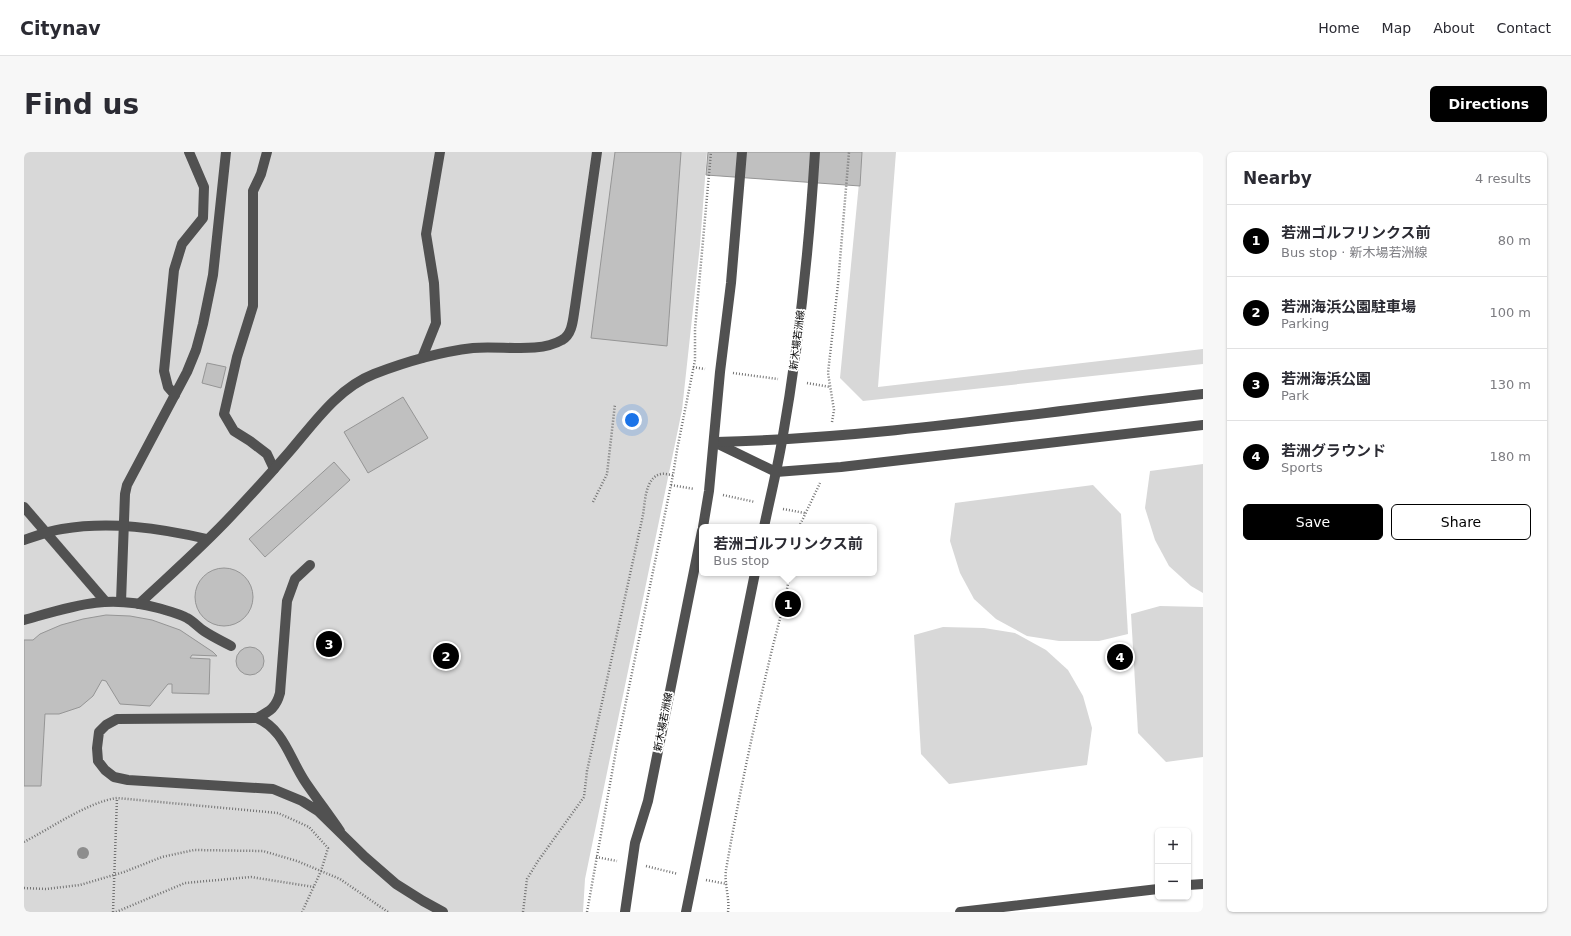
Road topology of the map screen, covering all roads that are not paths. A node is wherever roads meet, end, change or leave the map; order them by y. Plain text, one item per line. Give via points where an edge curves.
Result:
1 (189, 152) edge
2 (226, 152) edge
3 (267, 152) edge
4 (440, 152) edge
5 (597, 152) edge
6 (742, 152) edge
7 (815, 152) edge
8 (422, 358) junction
9 (1203, 394) edge
10 (175, 395) junction
11 (1203, 425) edge
12 (782, 440) junction
13 (714, 442) junction
14 (274, 469) junction
15 (776, 472) junction
16 (24, 507) edge
17 (704, 524) edge
18 (765, 524) edge
19 (124, 526) junction
20 (46, 532) junction
21 (207, 539) junction
22 (24, 540) edge
23 (699, 546) edge
24 (310, 565) dead end
25 (754, 576) edge
26 (105, 601) junction
27 (120, 602) junction
28 (139, 604) junction
29 (24, 620) edge
30 (231, 646) dead end
31 (257, 718) junction
32 (340, 831) junction
33 (1203, 884) edge
34 (1191, 885) edge
35 (1155, 889) edge
36 (443, 912) edge
37 (625, 912) edge
38 (686, 912) edge
39 (960, 912) edge

1 - 10 street via 204,187 203,218 182,244 174,270 164,371 168,387
2 - 10 street via 213,275 203,324 187,372
3 - 14 street via 253,191 253,306 237,357 224,414 234,431 267,454
4 - 8 street via 426,234 434,283 436,323
5 - 8 street via 570,332 563,340 546,345 474,348
6 - 13 street
7 - 12 street, 新木場若洲線 via 805,278
8 - 14 street via 372,375 347,389
9 - 12 street via 886,431
10 - 19 street via 127,485
11 - 15 street via 841,467
12 - 13 street
12 - 15 street, 新木場若洲線
13 - 15 street
13 - 17 street
14 - 21 street
15 - 18 street, 新木場若洲線
16 - 20 street
19 - 20 street via 86,526
19 - 21 street via 163,530
19 - 27 street
20 - 22 street
20 - 26 street
21 - 28 street
23 - 37 street, 新木場若洲線 via 648,801 635,843
24 - 31 street via 295,579 287,601 280,693 277,703
25 - 38 street
26 - 27 street
26 - 29 street via 71,606
27 - 28 street
28 - 30 street via 176,613
31 - 32 street via 278,732 305,782
31 - 32 street via 117,719 106,724 99,732 98,761 114,777 128,780 272,789 302,801 318,811
32 - 36 street via 396,884
33 - 34 street
35 - 39 street

